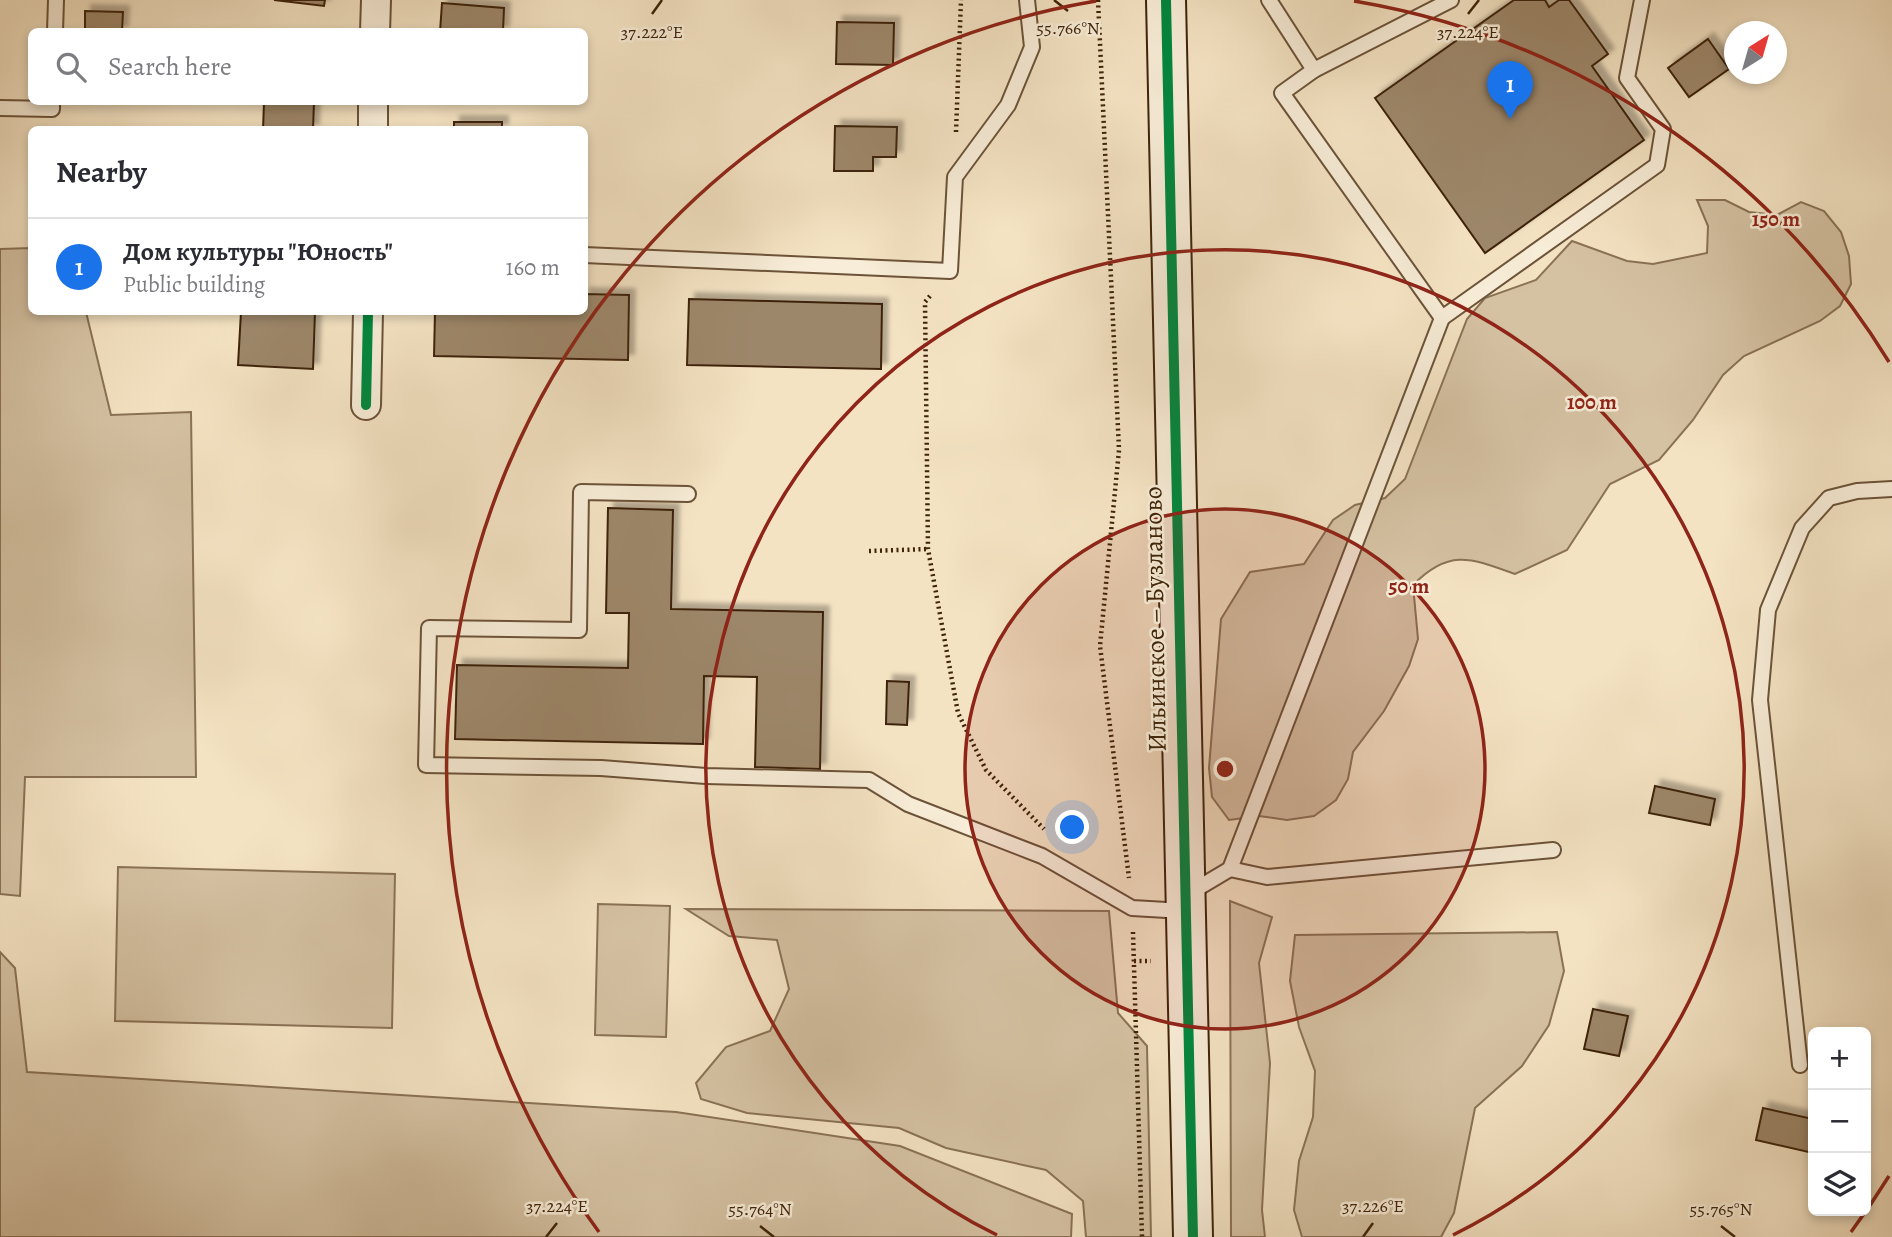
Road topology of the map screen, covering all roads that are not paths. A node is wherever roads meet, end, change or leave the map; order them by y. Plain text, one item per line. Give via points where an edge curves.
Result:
1 (56, 0) edge
2 (376, 0) edge
3 (1027, 0) edge
4 (1166, 0) edge
5 (1269, 0) edge
6 (1451, 0) edge
7 (1642, 0) edge
8 (55, 28) edge
9 (375, 28) edge
10 (1314, 70) junction
11 (52, 105) edge
12 (373, 105) edge
13 (0, 108) edge
14 (373, 126) edge
15 (588, 255) edge
16 (368, 315) edge
17 (1441, 318) junction
18 (366, 405) dead end
19 (1892, 489) edge
20 (688, 494) dead end
21 (1553, 850) dead end
22 (1230, 869) junction
23 (1184, 904) junction
24 (1800, 1065) dead end
25 (1193, 1237) edge

1 - 8 lane
2 - 9 street
3 - 15 lane via 1032,47 1008,105 955,177 950,271
4 - 23 street, Ильинское – Бузланово
5 - 10 lane
6 - 10 lane
7 - 17 lane via 1626,78 1663,129 1657,165
10 - 17 lane via 1282,93
11 - 13 lane via 52,109
12 - 14 street
16 - 18 street
17 - 22 lane
19 - 24 lane via 1829,498 1802,528 1768,610 1760,700
20 - 23 lane via 581,492 579,631 429,628 426,765 869,780 908,804 1042,856 1132,908
21 - 22 lane via 1267,877
22 - 23 lane
23 - 25 street, Ильинское – Бузланово

